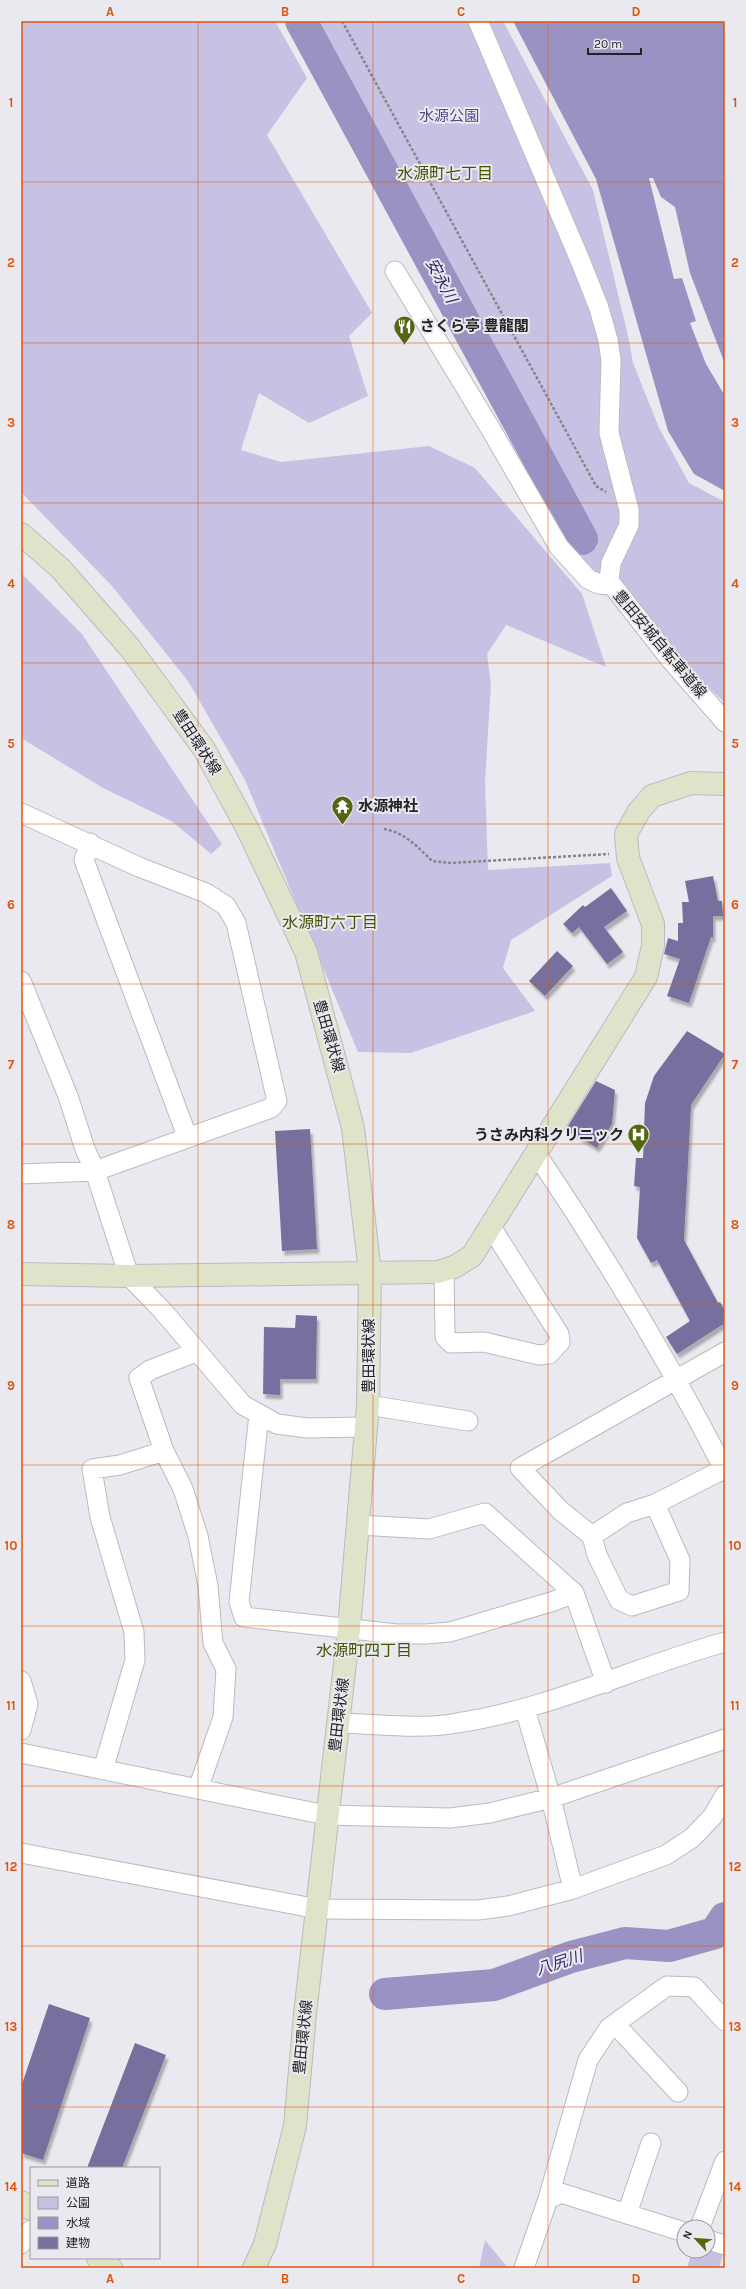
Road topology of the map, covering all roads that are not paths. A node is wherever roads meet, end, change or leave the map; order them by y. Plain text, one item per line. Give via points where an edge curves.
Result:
1 (478, 21) edge
2 (395, 271) dead end
3 (21, 534) edge
4 (610, 585) junction
5 (725, 722) edge
6 (725, 784) edge
7 (21, 813) edge
8 (90, 843) junction
9 (21, 982) edge
10 (187, 1136) junction
11 (537, 1155) junction
12 (95, 1171) junction
13 (21, 1174) edge
14 (491, 1227) junction
15 (444, 1270) junction
16 (370, 1272) junction
17 (21, 1274) edge
18 (128, 1276) junction
19 (196, 1352) junction
20 (725, 1352) edge
21 (676, 1380) junction
22 (368, 1405) junction
23 (259, 1414) junction
24 (468, 1421) dead end
25 (366, 1427) junction
26 (164, 1451) junction
27 (724, 1470) edge
28 (655, 1504) junction
29 (358, 1525) junction
30 (592, 1536) junction
31 (574, 1593) junction
32 (349, 1628) junction
33 (725, 1642) edge
34 (21, 1681) edge
35 (606, 1683) junction
36 (24, 1704) edge
37 (525, 1709) junction
38 (339, 1723) junction
39 (21, 1730) edge
40 (725, 1740) edge
41 (21, 1753) edge
42 (103, 1770) junction
43 (198, 1789) junction
44 (725, 1795) edge
45 (551, 1798) junction
46 (326, 1815) junction
47 (21, 1853) edge
48 (573, 1889) junction
49 (318, 1909) junction
50 (725, 2021) edge
51 (615, 2024) junction
52 (678, 2092) dead end
53 (651, 2143) dead end
54 (725, 2161) edge
55 (548, 2199) junction
56 (21, 2202) edge
57 (30, 2208) edge
58 (628, 2214) junction
59 (703, 2219) edge
60 (676, 2229) edge
61 (30, 2231) edge
62 (21, 2244) edge
63 (99, 2259) edge
64 (111, 2268) edge
65 (254, 2268) edge
66 (524, 2268) edge

1 - 4 street via 580,260 599,308 608,340 611,360 609,433 629,510 626,532 609,570
2 - 4 street via 559,547 588,579
3 - 16 main road, 豊田環状線 via 60,568 116,631 204,749 247,828 306,952 353,1128
4 - 5 street, 豊田安城自転車道線
6 - 11 main road via 691,782 652,796 639,811 626,834 628,858 653,924 653,946 646,977
7 - 8 street
8 - 10 street via 84,860
8 - 10 street via 206,893 226,906 236,923 276,1101 271,1108
9 - 12 street via 68,1096
10 - 12 street
11 - 14 main road
11 - 21 street via 610,1265
12 - 13 street via 71,1174
12 - 18 street
14 - 15 main road via 472,1256
14 - 15 street via 559,1334 560,1342 549,1354 539,1355 474,1341 451,1343 445,1337
15 - 16 main road
16 - 18 main road
16 - 22 main road, 豊田環状線
17 - 18 main road
18 - 19 street via 167,1316
19 - 23 street via 243,1404
19 - 26 street via 150,1370 139,1378
20 - 21 street
21 - 27 street
21 - 30 street via 520,1468 560,1511
22 - 24 street
22 - 25 main road, 豊田環状線
23 - 25 street via 276,1424 307,1428
23 - 32 street via 239,1602 244,1617
25 - 29 main road, 豊田環状線
26 - 42 street via 120,1465 92,1469 100,1517 134,1632 135,1660
26 - 43 street via 183,1489 198,1536 208,1586 214,1643 226,1669 223,1717
27 - 28 street
28 - 30 street via 627,1513
28 - 30 street via 680,1560 679,1591 632,1606 620,1600 597,1555
29 - 31 street via 429,1529 485,1513
29 - 32 main road, 豊田環状線
31 - 32 street via 450,1632 397,1634
31 - 35 street
32 - 38 main road, 豊田環状線
33 - 35 street
34 - 36 street
35 - 37 street
36 - 39 street
37 - 38 street via 457,1724 418,1726
37 - 45 street
38 - 46 main road, 豊田環状線
40 - 45 street
41 - 42 street
42 - 43 street
43 - 46 street
44 - 48 street via 713,1816 692,1838 666,1855
45 - 46 street via 490,1813 450,1818
45 - 48 street
46 - 49 main road, 豊田環状線
47 - 49 street
48 - 49 street via 508,1906 478,1910
49 - 65 main road, 豊田環状線 via 295,2126 265,2244
50 - 51 street via 694,1987 668,1986
51 - 52 street
51 - 55 street via 609,2028 588,2060
53 - 58 street
54 - 59 street
55 - 58 street via 561,2193
55 - 66 street
56 - 57 main road
58 - 60 street
61 - 62 street
63 - 64 main road

